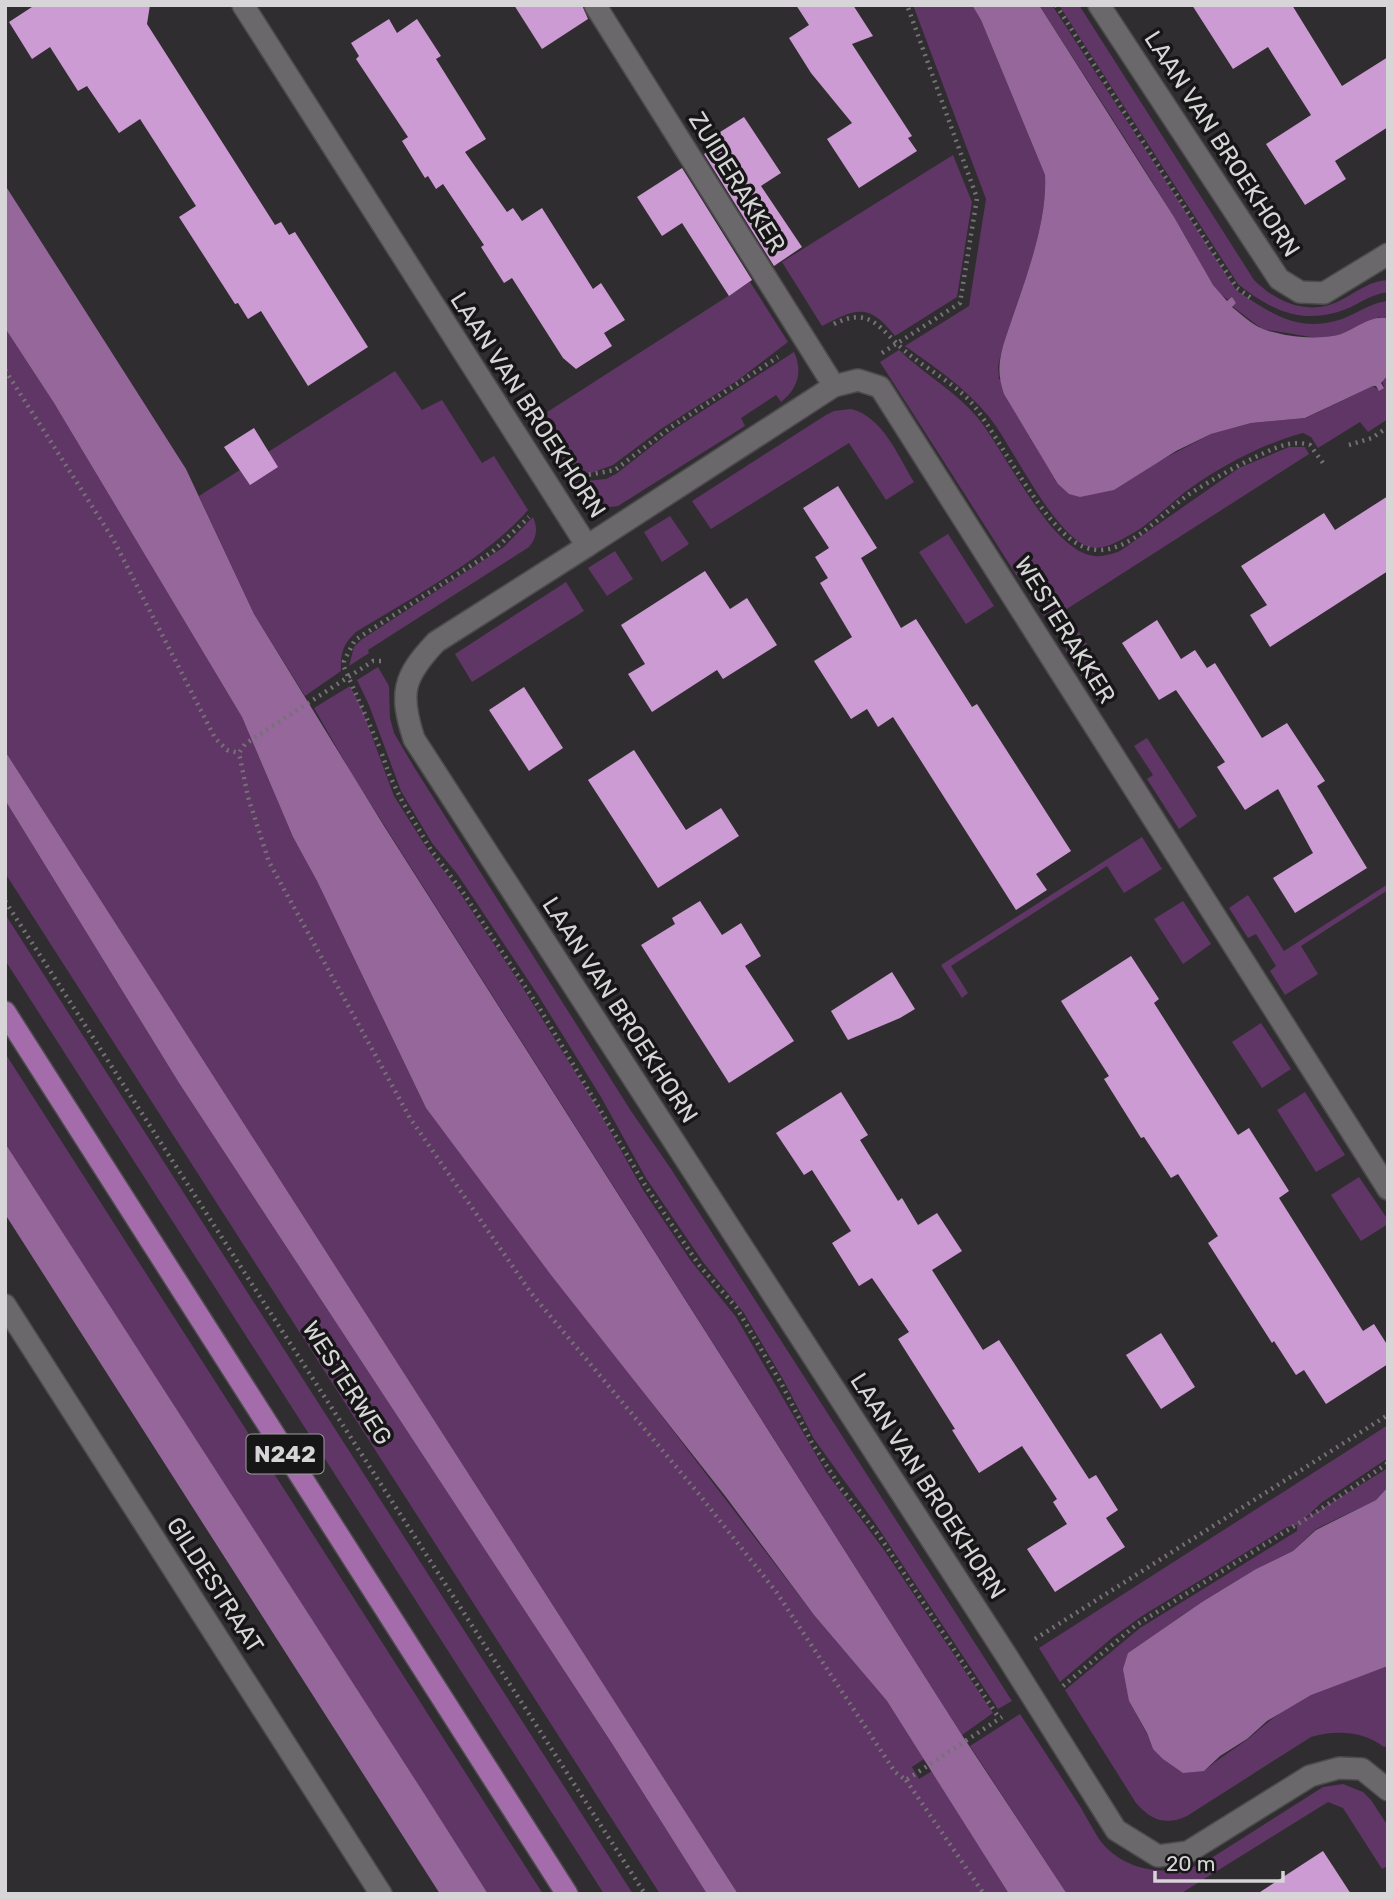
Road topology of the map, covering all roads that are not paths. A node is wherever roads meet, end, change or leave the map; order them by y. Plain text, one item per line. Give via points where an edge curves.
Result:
1 (243, 5) edge
2 (596, 5) edge
3 (1099, 5) edge
4 (1388, 254) edge
5 (834, 386) junction
6 (587, 546) junction
7 (5, 1012) edge
8 (1388, 1189) edge
9 (5, 1305) edge
10 (1388, 1790) edge
11 (381, 1894) edge
12 (567, 1894) edge

1 - 6 street, LAAN VAN BROEKHORN
2 - 5 street, ZUIDERAKKER
3 - 4 street, LAAN VAN BROEKHORN via 1279,279 1300,292 1324,293
5 - 6 street
5 - 8 street, WESTERAKKER via 858,380 880,387
6 - 10 street, LAAN VAN BROEKHORN via 436,642 419,660 408,681 404,709 414,739 1116,1830 1158,1856 1188,1852 1310,1776 1339,1768 1362,1769
7 - 12 main road, N242
9 - 11 street, GILDESTRAAT

